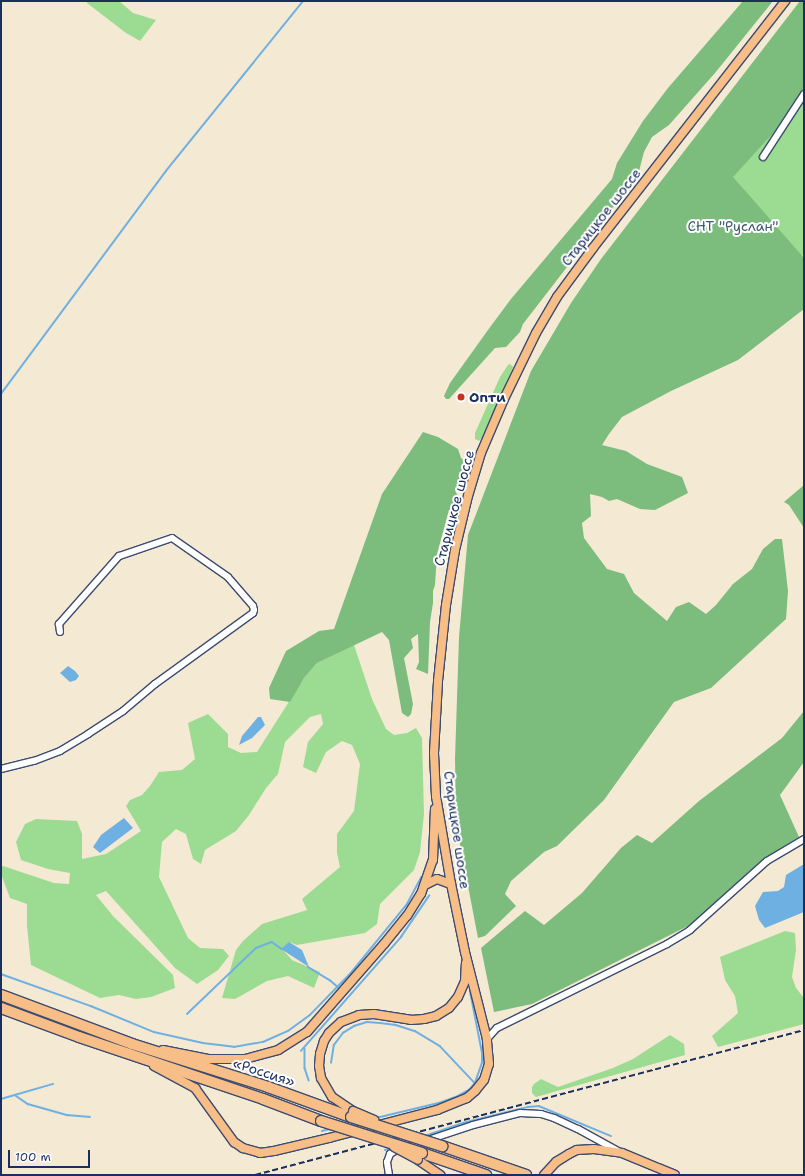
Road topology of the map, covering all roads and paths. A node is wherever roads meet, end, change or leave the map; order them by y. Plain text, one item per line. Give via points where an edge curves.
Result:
1 (786, 1) edge
2 (804, 94) edge
3 (763, 157) dead end
4 (60, 632) dead end
5 (1, 769) edge
6 (436, 796) junction
7 (804, 839) edge
8 (425, 884) junction
9 (451, 884) junction
10 (465, 949) junction
11 (1, 995) edge
12 (1, 1008) edge
13 (487, 1039) junction
14 (132, 1044) junction
15 (128, 1054) junction
16 (352, 1114) junction
17 (622, 1153) junction
18 (420, 1157) junction
19 (523, 1174) edge
20 (389, 1175) edge
21 (440, 1175) edge
22 (486, 1175) edge
23 (544, 1175) edge
24 (675, 1175) edge

1 - 6 main road, Старицкое шоссе via 569,280 542,321 500,408 473,480 451,572 435,715
2 - 3 street
4 - 5 street via 60,624 119,556 172,538 228,577 254,610 123,711 60,752
6 - 8 main road via 433,853
6 - 9 main road, Старицкое шоссе
7 - 13 street via 767,861 690,930 667,944 497,1028
8 - 9 main road via 437,879
8 - 14 main road via 407,916 325,1014 307,1032 286,1046 258,1057 228,1060 200,1058
9 - 10 main road, Старицкое шоссе
10 - 13 main road, Старицкое шоссе
10 - 16 main road via 464,986 456,1001 441,1013 416,1020 374,1014 356,1015 338,1024 329,1033 320,1054 321,1078 332,1097
11 - 14 highway, «Россия»
12 - 15 highway, «Россия»
13 - 15 main road, Старицкое шоссе via 489,1058 486,1075 475,1091 463,1100 329,1138 263,1153 251,1151 234,1142 195,1088
14 - 16 highway, «Россия»
15 - 18 highway, «Россия», bridge via 381,1140
16 - 19 highway, «Россия», bridge
17 - 20 street via 554,1118 541,1114 520,1114 473,1125 395,1151 390,1154 387,1162
17 - 23 main road via 601,1149 577,1150 556,1162
17 - 24 main road
18 - 21 main road
18 - 22 highway, «Россия»

